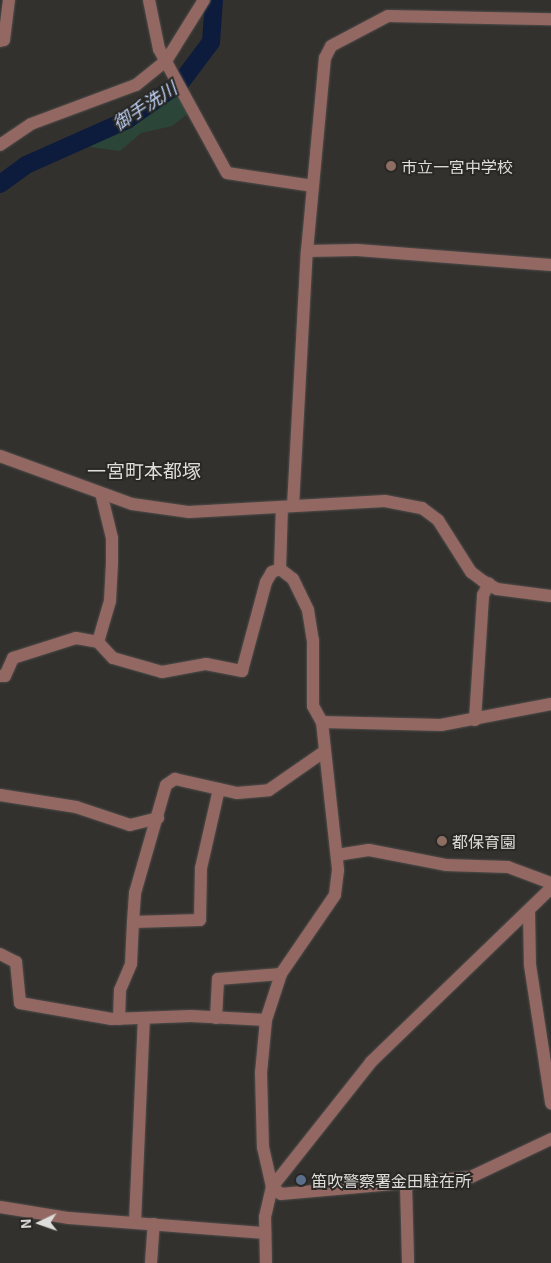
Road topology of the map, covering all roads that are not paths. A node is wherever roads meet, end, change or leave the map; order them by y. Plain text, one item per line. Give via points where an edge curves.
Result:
1 (9, 0) edge
2 (149, 0) edge
3 (204, 0) edge
4 (551, 19) edge
5 (0, 41) edge
6 (166, 62) junction
7 (0, 145) edge
8 (313, 186) junction
9 (307, 251) junction
10 (551, 265) edge
11 (0, 456) edge
12 (101, 493) junction
13 (288, 507) junction
14 (280, 569) junction
15 (488, 584) junction
16 (551, 596) edge
17 (98, 642) junction
18 (0, 676) edge
19 (551, 704) edge
20 (475, 720) junction
21 (322, 722) junction
22 (325, 751) junction
23 (219, 789) junction
24 (0, 795) edge
25 (158, 818) junction
26 (337, 855) junction
27 (551, 883) edge
28 (551, 888) edge
29 (529, 910) junction
30 (133, 922) junction
31 (0, 954) edge
32 (281, 974) junction
33 (216, 1018) junction
34 (119, 1019) junction
35 (144, 1019) junction
36 (266, 1020) junction
37 (551, 1103) edge
38 (551, 1139) edge
39 (406, 1184) junction
40 (272, 1187) junction
41 (0, 1207) edge
42 (135, 1222) junction
43 (154, 1224) junction
44 (265, 1233) junction
45 (151, 1263) edge
46 (266, 1263) edge
47 (408, 1263) edge

1 - 5 street via 4,40
2 - 6 street
3 - 6 street
4 - 8 street via 388,16 331,46 325,58
6 - 7 street via 136,85 31,124
6 - 8 street via 227,173
8 - 9 street
9 - 10 street via 357,250
9 - 13 street
11 - 12 street
12 - 13 street via 132,504 189,512
12 - 17 street via 112,538 112,563 110,601
13 - 14 street
13 - 15 street via 385,501 422,508 438,520 471,572
14 - 17 street via 272,572 266,582 242,672 206,664 162,672 113,658
14 - 21 street via 293,579 308,610 313,640 313,706
15 - 16 street via 516,593
15 - 20 street via 482,605
17 - 18 street via 76,638 13,658 5,676
19 - 20 street
20 - 21 street via 441,725
21 - 22 street
22 - 23 street via 270,790 237,793
22 - 26 street
23 - 25 street via 175,779 166,785
23 - 30 street via 201,868 200,920
24 - 25 street via 76,807 130,825
25 - 30 street via 135,893
26 - 27 street via 368,850 446,865 508,867
26 - 32 street via 335,895
28 - 29 street
29 - 37 street via 530,965
29 - 40 street via 352,1083
30 - 34 street via 131,964 120,990
31 - 34 street via 16,962 20,1003
32 - 33 street via 218,979
32 - 36 street
33 - 35 street
33 - 36 street
34 - 35 street
35 - 42 street
36 - 40 street via 261,1073 263,1146
38 - 39 street via 484,1174
39 - 40 street via 281,1194
39 - 47 street
40 - 44 street
41 - 42 street via 70,1218
42 - 43 street
43 - 44 street
43 - 45 street
44 - 46 street

